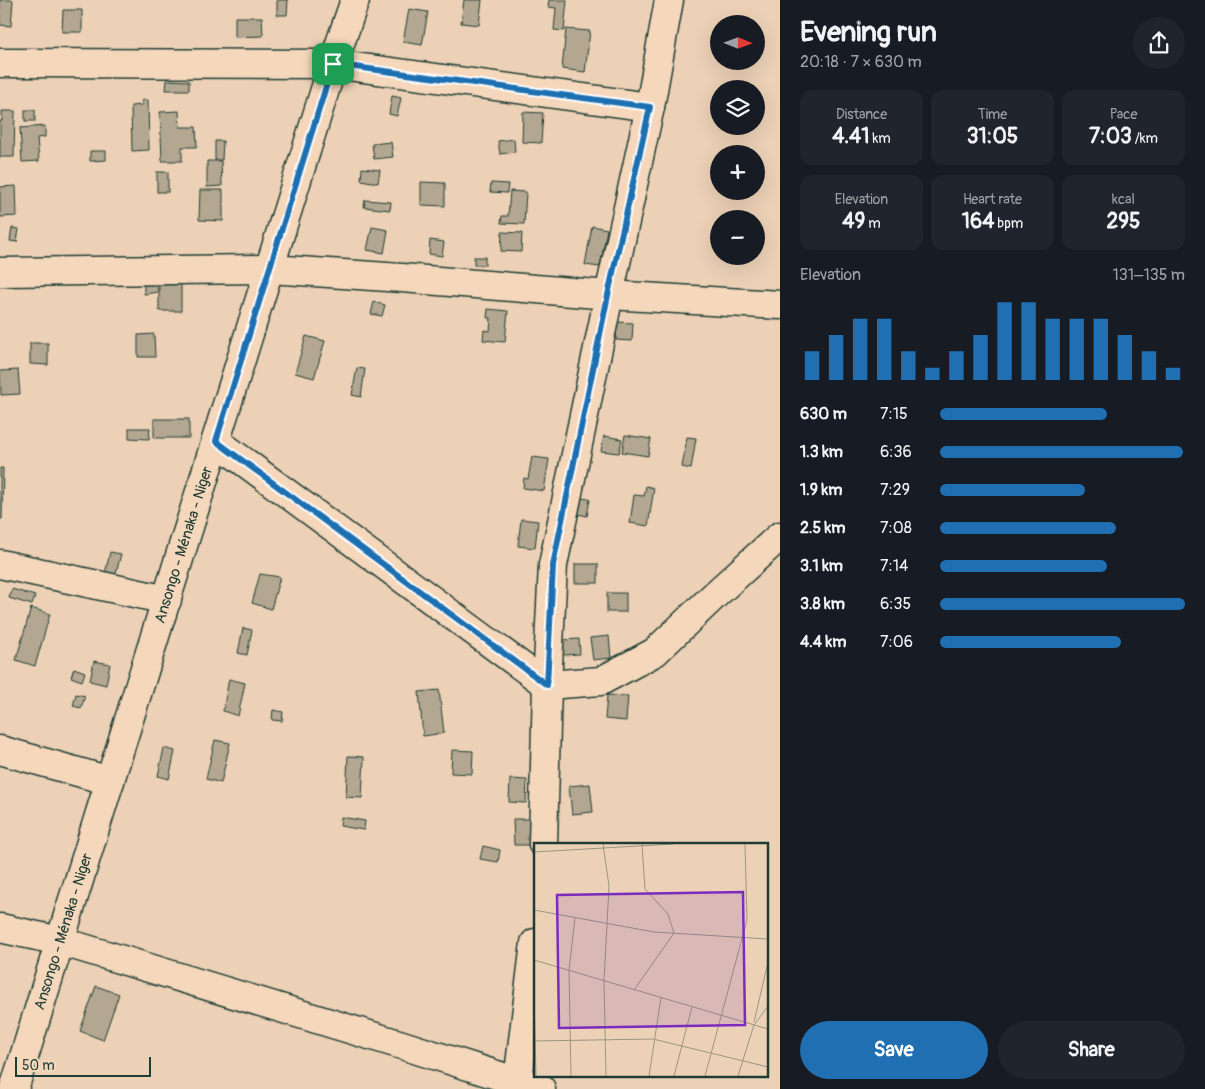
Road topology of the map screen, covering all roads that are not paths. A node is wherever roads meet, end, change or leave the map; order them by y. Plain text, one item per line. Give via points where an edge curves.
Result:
1 (355, 0) edge
2 (669, 0) edge
3 (0, 63) edge
4 (333, 64) junction
5 (650, 107) junction
6 (270, 270) junction
7 (0, 272) edge
8 (608, 295) junction
9 (780, 305) edge
10 (216, 441) junction
11 (780, 536) edge
12 (0, 564) edge
13 (167, 600) junction
14 (547, 685) junction
15 (0, 750) edge
16 (110, 781) junction
17 (543, 843) edge
18 (0, 928) edge
19 (60, 942) junction
20 (534, 957) edge
21 (525, 1087) edge
22 (14, 1089) edge

1 - 4 street, Ansongo - Ménaka - Niger
2 - 5 street
3 - 4 street
4 - 5 street
4 - 6 street, Ansongo - Ménaka - Niger
5 - 8 street
6 - 7 street
6 - 8 street
6 - 10 street, Ansongo - Ménaka - Niger
8 - 9 street
8 - 14 street via 553,565
10 - 13 street, Ansongo - Ménaka - Niger
10 - 14 street
11 - 14 street via 655,652 601,681
12 - 13 street
13 - 16 street, Ansongo - Ménaka - Niger
14 - 17 street
15 - 16 street
16 - 19 street, Ansongo - Ménaka - Niger
18 - 19 street
19 - 21 street via 402,1045
19 - 22 street, Ansongo - Ménaka - Niger
20 - 21 street

